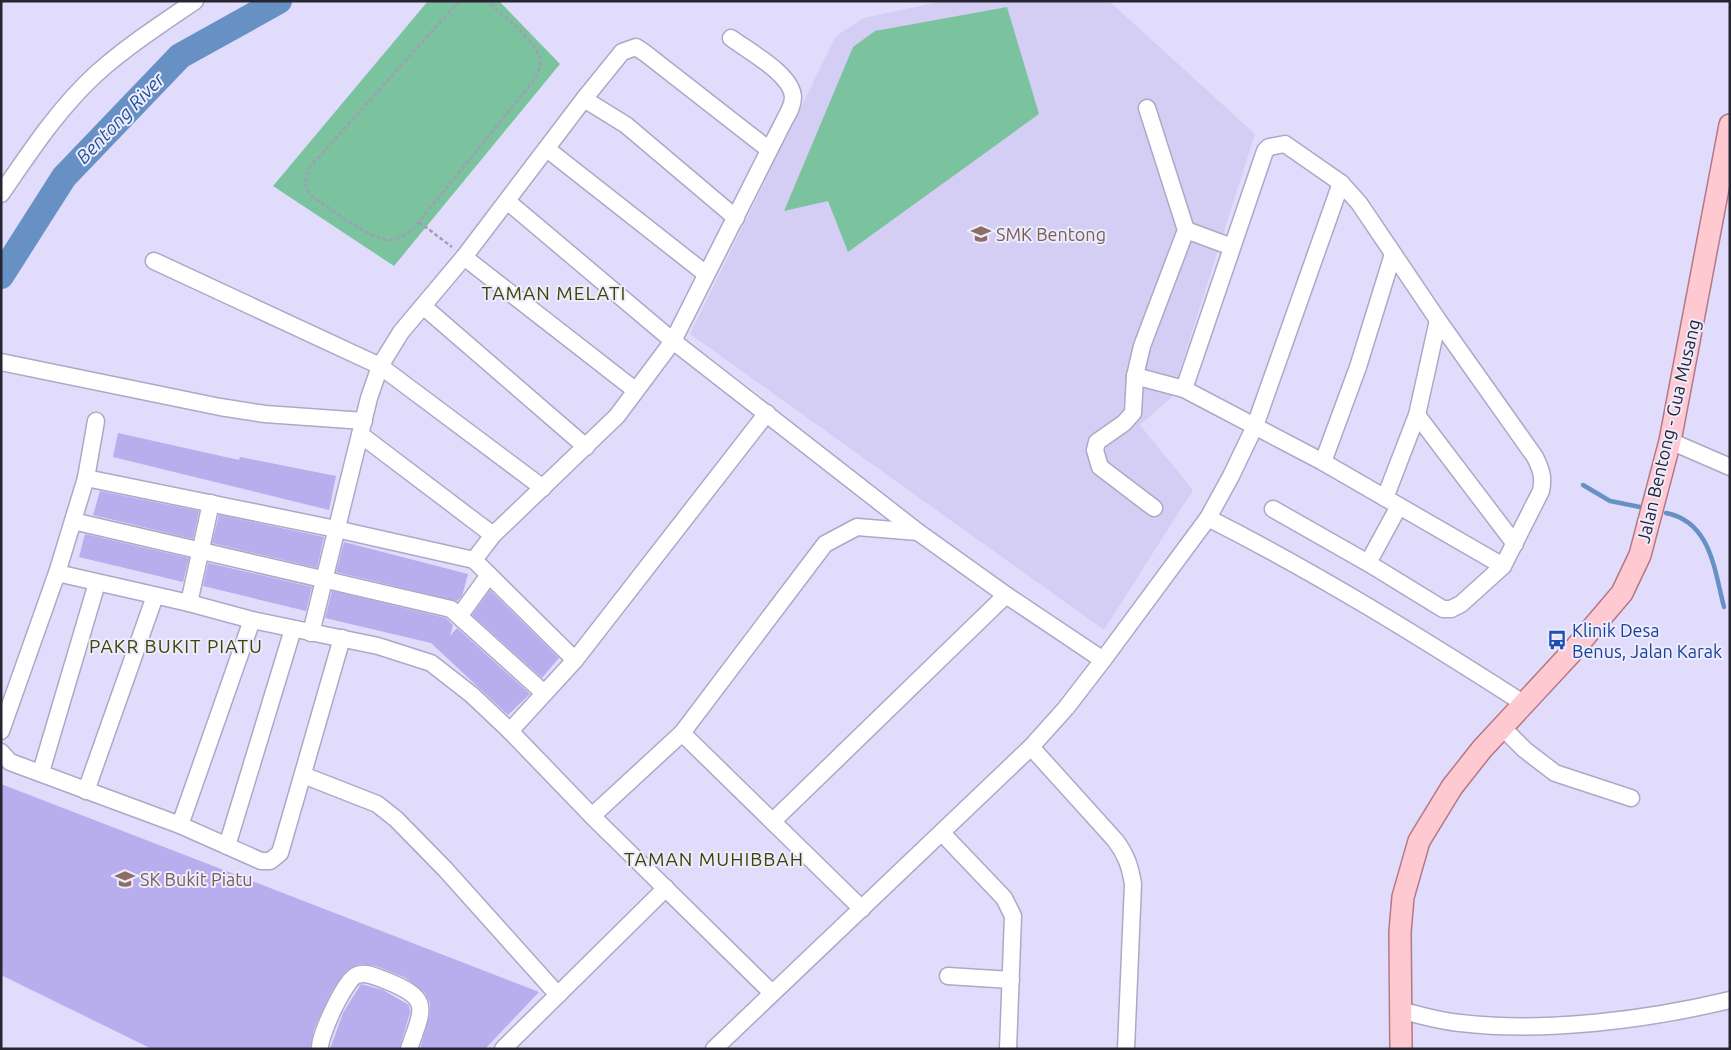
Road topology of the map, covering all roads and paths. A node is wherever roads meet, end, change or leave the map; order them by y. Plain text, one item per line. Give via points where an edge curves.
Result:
1 (195, 1) edge
2 (459, 1) edge
3 (487, 1) edge
4 (731, 38) dead end
5 (584, 99) junction
6 (1147, 108) dead end
7 (1730, 125) edge
8 (547, 149) junction
9 (768, 149) junction
10 (1341, 183) junction
11 (1, 194) edge
12 (507, 202) junction
13 (736, 218) junction
14 (419, 222) junction
15 (1186, 230) junction
16 (1232, 246) junction
17 (1393, 254) junction
18 (464, 257) junction
19 (154, 261) dead end
20 (706, 274) junction
21 (423, 306) junction
22 (1438, 320) junction
23 (673, 341) junction
24 (1, 362) edge
25 (380, 366) junction
26 (1135, 376) junction
27 (635, 390) junction
28 (1184, 390) junction
29 (767, 413) junction
30 (1417, 415) junction
31 (96, 421) dead end
32 (1255, 426) junction
33 (362, 428) junction
34 (1670, 441) junction
35 (586, 447) junction
36 (1323, 462) junction
37 (1730, 467) edge
38 (86, 478) junction
39 (543, 488) junction
40 (1392, 502) junction
41 (212, 503) junction
42 (1154, 508) dead end
43 (1273, 509) dead end
44 (1208, 518) junction
45 (74, 520) junction
46 (336, 529) junction
47 (918, 532) junction
48 (492, 535) junction
49 (1515, 544) junction
50 (201, 552) junction
51 (474, 560) junction
52 (1368, 563) junction
53 (1503, 566) junction
54 (58, 574) junction
55 (489, 575) junction
56 (324, 579) junction
57 (98, 583) junction
58 (1006, 595) junction
59 (155, 596) junction
60 (189, 603) junction
61 (460, 615) junction
62 (252, 620) junction
63 (293, 629) junction
64 (311, 633) junction
65 (342, 638) junction
66 (575, 660) junction
67 (1103, 660) junction
68 (544, 693) junction
69 (1523, 703) junction
70 (1502, 727) junction
71 (1, 731) edge
72 (510, 731) junction
73 (682, 733) junction
74 (1031, 747) junction
75 (1, 752) edge
76 (41, 772) junction
77 (303, 776) junction
78 (86, 791) junction
79 (1631, 798) dead end
80 (592, 816) junction
81 (773, 821) junction
82 (180, 826) junction
83 (942, 833) junction
84 (227, 846) junction
85 (666, 888) junction
86 (862, 909) junction
87 (948, 976) dead end
88 (1011, 980) junction
89 (772, 993) junction
90 (558, 995) junction
91 (1730, 1000) edge
92 (1400, 1010) junction
93 (320, 1049) edge
94 (409, 1049) edge
95 (503, 1049) edge
96 (714, 1049) edge
97 (1008, 1049) edge
98 (1126, 1049) edge
99 (1401, 1049) edge

1 - 11 street via 142,37 96,75 46,129
2 - 14 path via 310,167 304,179 305,189 311,196 377,238 391,240 402,237
3 - 14 path via 530,42 540,59 540,69
4 - 9 street via 783,76 793,94 792,104
5 - 8 street
5 - 9 street via 622,52 636,47
5 - 13 street via 626,125
6 - 15 street
7 - 34 main road, Jalan Bentong - Gua Musang
8 - 12 street
8 - 20 street
9 - 13 street
10 - 16 street via 1285,144 1269,146
10 - 17 street via 1359,203
10 - 32 street
12 - 18 street
12 - 23 street
13 - 20 street
14 - 18 path
15 - 16 street
15 - 26 street via 1142,346
16 - 28 street
17 - 22 street
17 - 36 street via 1358,367
18 - 21 street
18 - 27 street
19 - 25 street
20 - 23 street
21 - 25 street via 401,332
21 - 35 street
22 - 30 street
22 - 49 street via 1542,470 1544,481 1541,491
23 - 27 street
23 - 29 street
24 - 33 street via 220,407
25 - 33 street
25 - 39 street
26 - 28 street
26 - 42 street via 1133,413 1097,442 1095,450 1100,467
27 - 35 street via 617,416
28 - 32 street
29 - 47 street
29 - 66 street
30 - 40 street
30 - 49 street
31 - 38 street
32 - 36 street
32 - 44 street
33 - 46 street
33 - 48 street
34 - 37 street
34 - 69 main road, Jalan Bentong - Gua Musang via 1640,555 1622,593
35 - 39 street
36 - 40 street
38 - 41 street
38 - 45 street
39 - 48 street
40 - 52 street
40 - 53 street
41 - 46 street
41 - 50 street
43 - 52 street
44 - 67 street
44 - 69 street via 1381,613
45 - 50 street
45 - 54 street
46 - 51 street
46 - 56 street
47 - 58 street
47 - 73 street via 857,528 825,544
48 - 51 street
49 - 53 street
50 - 56 street
50 - 60 street
51 - 55 street
52 - 53 street via 1443,610 1462,604
54 - 57 street
54 - 71 street
55 - 61 street
55 - 66 street
56 - 61 street via 441,605
56 - 64 street
57 - 59 street
57 - 76 street
58 - 67 street
58 - 81 street
59 - 60 street
59 - 78 street
60 - 62 street
61 - 68 street
62 - 63 street
62 - 82 street
63 - 64 street
63 - 84 street
64 - 65 street
65 - 72 street via 399,651 431,663
65 - 77 street
66 - 68 street
67 - 74 street
68 - 72 street
69 - 70 main road, Jalan Bentong - Gua Musang
70 - 79 street via 1555,773
70 - 92 main road, Jalan Bentong - Gua Musang via 1452,787 1434,813 1416,850 1403,897
72 - 80 street
73 - 80 street
73 - 81 street
74 - 83 street
74 - 98 street via 1127,857 1133,884
75 - 76 street via 10,762
76 - 78 street
77 - 84 street via 280,853 275,858 261,861
77 - 90 street via 377,804 396,819 451,875
78 - 82 street
80 - 85 street
81 - 86 street
82 - 84 street
83 - 86 street
83 - 88 street via 1010,907 1014,929
85 - 89 street
85 - 90 street
86 - 89 street
87 - 88 street
88 - 97 street
89 - 96 street
90 - 95 street
91 - 92 street via 1654,1014 1542,1027 1458,1023
92 - 99 main road, Jalan Bentong - Gua Musang
93 - 94 street via 323,1034 348,981 362,974 410,990 417,997 420,1016

